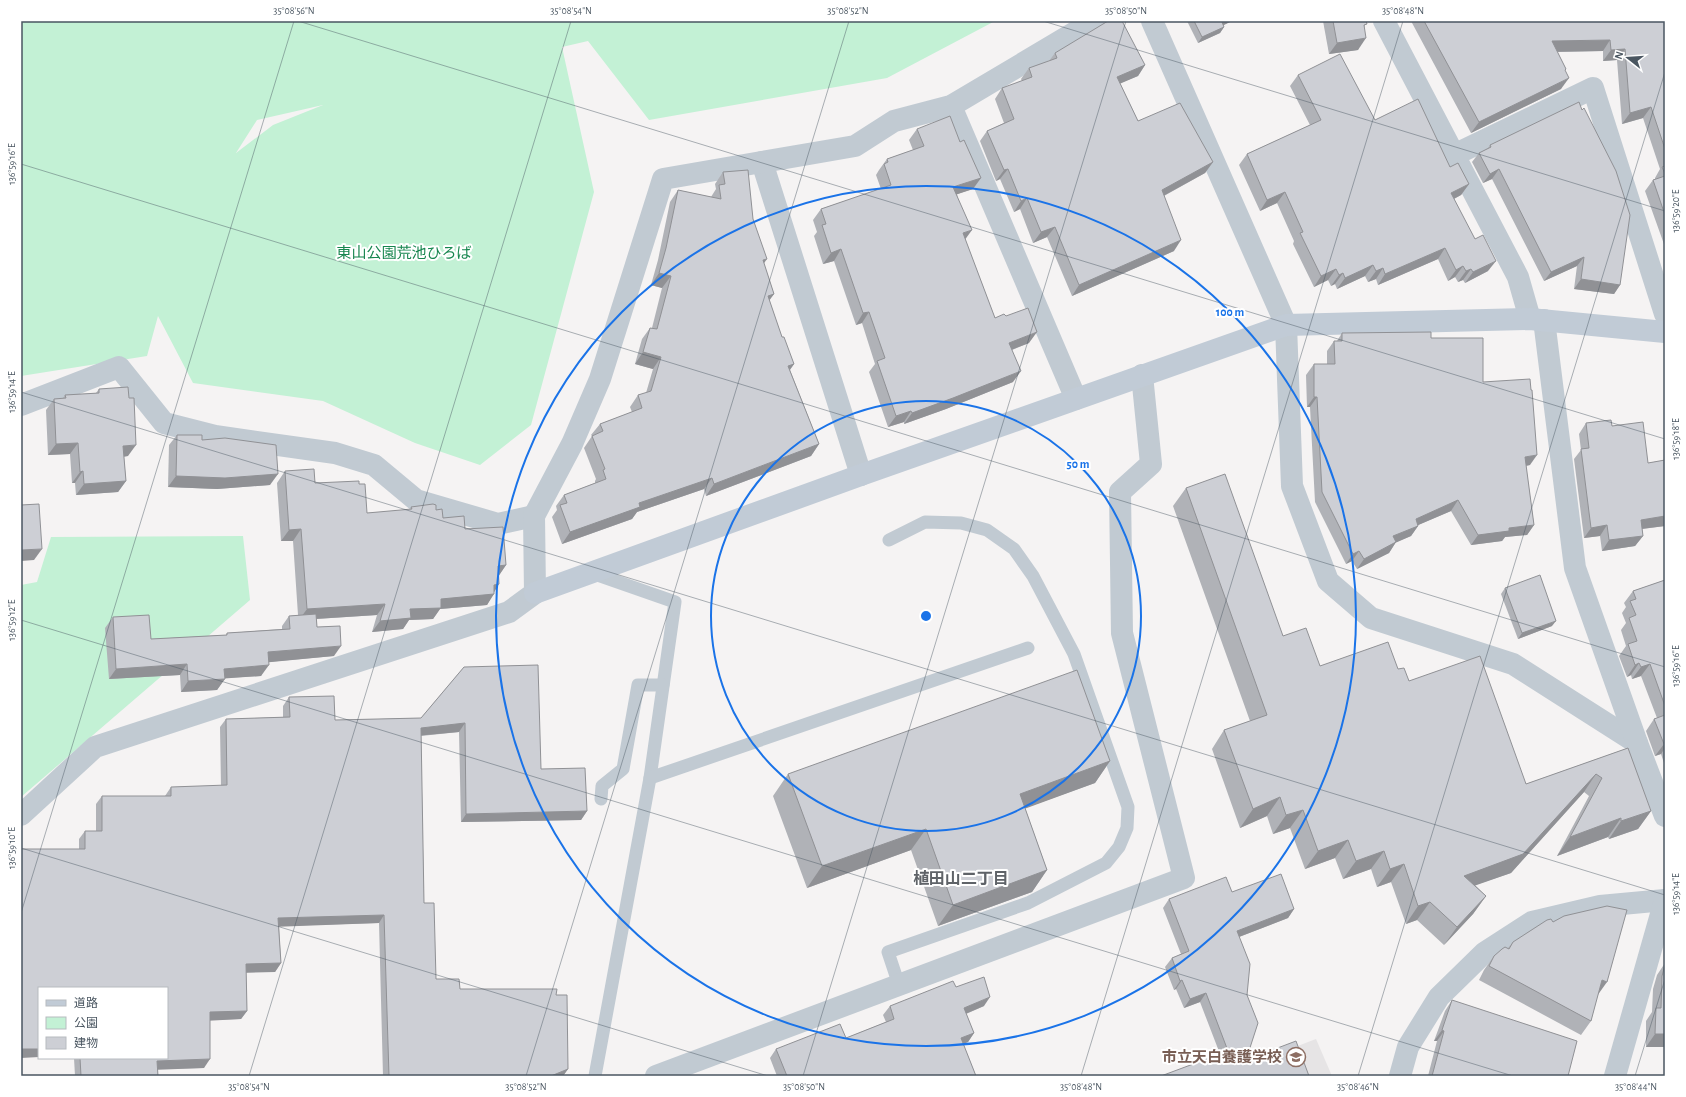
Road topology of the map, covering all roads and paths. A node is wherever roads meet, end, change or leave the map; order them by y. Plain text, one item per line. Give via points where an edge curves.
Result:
1 (1094, 21) edge
2 (1152, 21) edge
3 (1384, 21) edge
4 (951, 106) junction
5 (1454, 155) junction
6 (762, 162) junction
7 (1665, 314) edge
8 (1537, 319) junction
9 (1286, 325) junction
10 (1665, 332) edge
11 (1142, 375) junction
12 (1076, 399) junction
13 (21, 405) edge
14 (861, 475) junction
15 (534, 516) junction
16 (889, 540) dead end
17 (590, 572) junction
18 (535, 593) junction
19 (1028, 648) dead end
20 (663, 685) junction
21 (1637, 743) junction
22 (650, 778) junction
23 (601, 799) dead end
24 (21, 815) edge
25 (1665, 816) edge
26 (1665, 900) edge
27 (899, 985) junction
28 (595, 1076) edge
29 (656, 1076) edge
30 (1400, 1076) edge
31 (1615, 1076) edge

1 - 4 street
2 - 9 street
3 - 5 street
4 - 6 street via 894,121 855,146
4 - 12 street
5 - 7 street via 1593,88
5 - 8 street via 1518,277
6 - 14 street
6 - 15 street via 663,179 600,380 572,444
8 - 9 street
8 - 10 street
8 - 21 street via 1575,568
9 - 11 street
9 - 21 street via 1292,486 1328,581 1371,618 1513,664
11 - 12 street
11 - 27 street via 1151,464 1120,492 1122,634 1184,878
12 - 14 street
13 - 15 street via 119,367 164,423 215,436 335,453 374,465 416,500 498,524
14 - 17 street
15 - 18 street
16 - 27 lane via 925,522 961,523 988,530 1014,549 1033,576 1074,654 1128,808 1127,828 1119,847 1106,863 1028,903 888,952
17 - 18 street
17 - 20 lane via 675,602
18 - 24 street via 509,612 95,747
19 - 22 lane
20 - 22 lane
20 - 23 lane via 638,685 623,769 602,786
21 - 25 street
22 - 28 lane
26 - 30 street via 1600,906 1532,922 1484,952 1439,997 1408,1047
26 - 31 street
27 - 29 street

